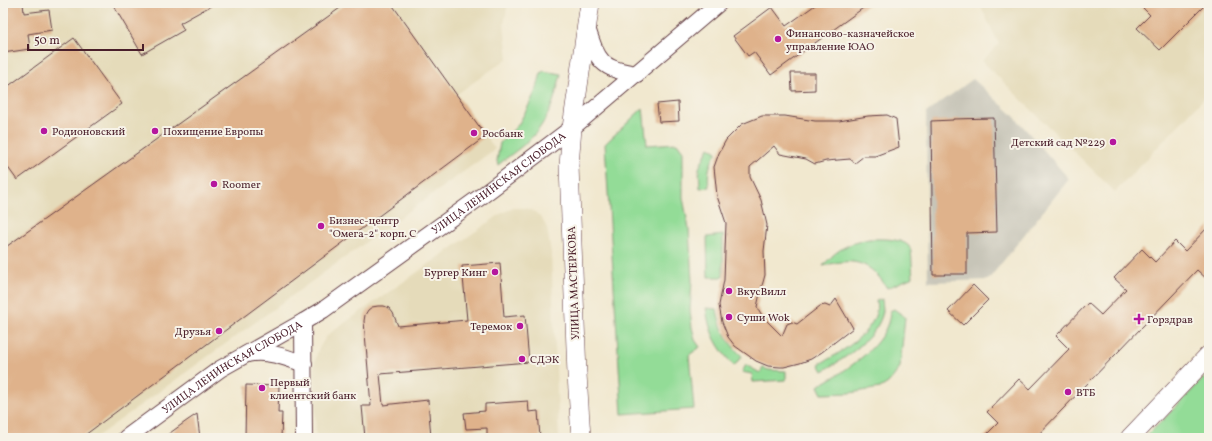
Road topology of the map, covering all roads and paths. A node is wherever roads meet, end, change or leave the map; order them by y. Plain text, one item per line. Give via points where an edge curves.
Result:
1 (590, 3) edge
2 (719, 3) edge
3 (587, 28) junction
4 (637, 74) junction
5 (572, 128) junction
6 (323, 310) junction
7 (303, 322) junction
8 (1209, 355) edge
9 (242, 356) junction
10 (304, 364) junction
11 (126, 438) edge
12 (304, 438) edge
13 (581, 438) edge
14 (1130, 438) edge

1 - 3 main road, УЛИЦА МАСТЕРКОВА
2 - 4 street, УЛИЦА ЛЕНИНСКАЯ СЛОБОДА
3 - 4 street via 594,51 603,64 620,72
3 - 5 main road, УЛИЦА МАСТЕРКОВА
4 - 5 street, УЛИЦА ЛЕНИНСКАЯ СЛОБОДА
5 - 6 street, УЛИЦА ЛЕНИНСКАЯ СЛОБОДА
5 - 13 main road, УЛИЦА МАСТЕРКОВА via 570,174
6 - 7 street, УЛИЦА ЛЕНИНСКАЯ СЛОБОДА
6 - 10 street via 310,339
7 - 9 street, УЛИЦА ЛЕНИНСКАЯ СЛОБОДА
7 - 10 street
8 - 14 main road
9 - 10 street via 259,352
9 - 11 street, УЛИЦА ЛЕНИНСКАЯ СЛОБОДА via 220,369
10 - 12 street

